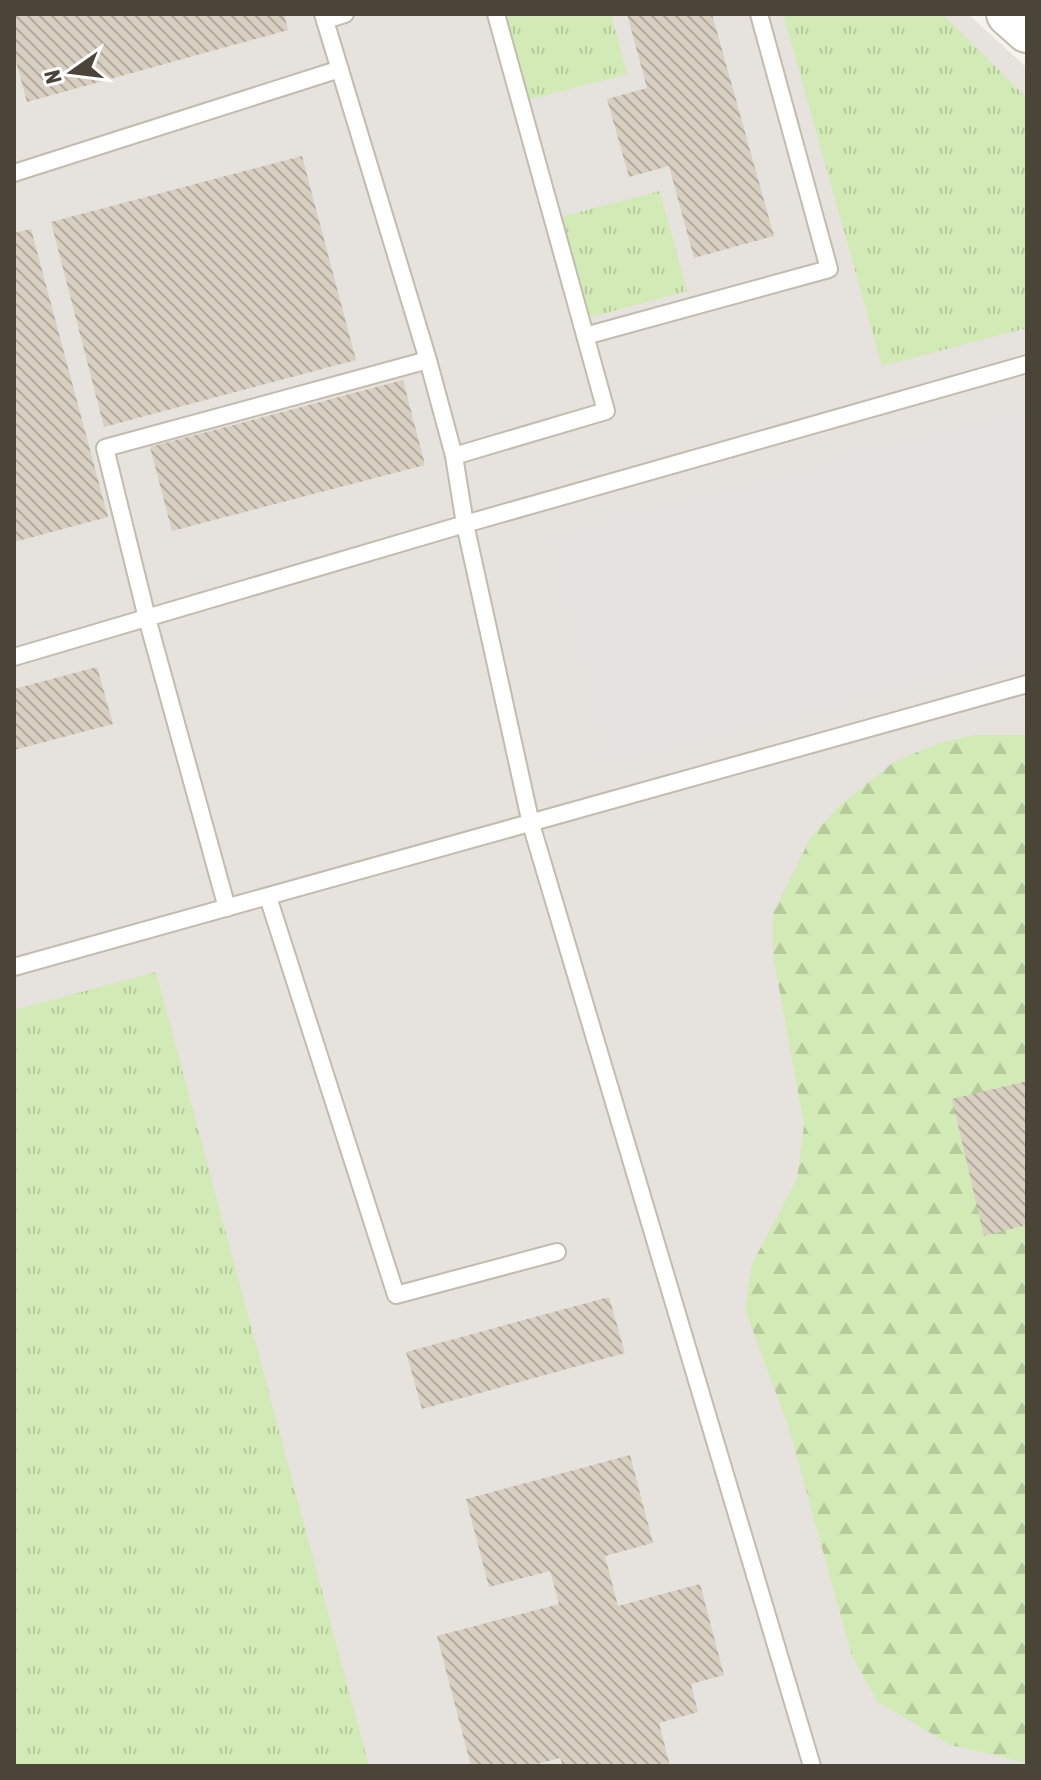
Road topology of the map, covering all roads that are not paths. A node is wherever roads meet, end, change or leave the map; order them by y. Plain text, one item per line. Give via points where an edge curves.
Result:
1 (345, 14) edge
2 (496, 14) edge
3 (759, 14) edge
4 (1008, 14) edge
5 (324, 17) edge
6 (1027, 31) edge
7 (340, 69) junction
8 (14, 173) edge
9 (585, 336) junction
10 (428, 360) junction
11 (1027, 364) edge
12 (454, 456) junction
13 (465, 524) junction
14 (147, 618) junction
15 (14, 657) edge
16 (1027, 684) edge
17 (531, 824) junction
18 (268, 897) junction
19 (227, 908) junction
20 (14, 967) edge
21 (557, 1252) dead end
22 (812, 1766) edge

1 - 5 lane
2 - 9 lane
3 - 9 lane via 829,269
4 - 6 street
5 - 7 lane
7 - 8 lane
7 - 10 lane
9 - 12 lane via 606,411
10 - 12 lane
10 - 14 lane via 105,448
11 - 13 lane
12 - 13 lane
13 - 14 lane
13 - 17 lane
14 - 15 lane
14 - 19 lane
16 - 17 lane
17 - 18 lane
17 - 22 lane
18 - 19 lane
18 - 21 lane via 396,1295
19 - 20 lane

